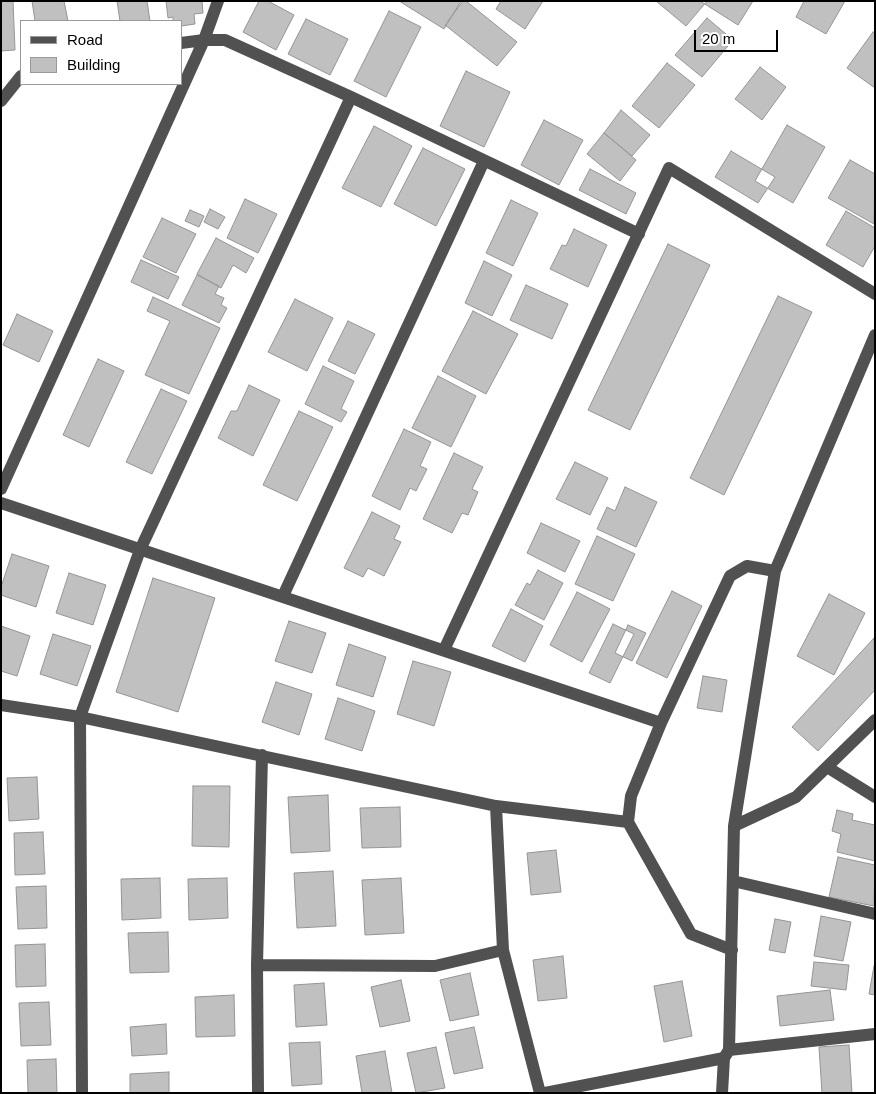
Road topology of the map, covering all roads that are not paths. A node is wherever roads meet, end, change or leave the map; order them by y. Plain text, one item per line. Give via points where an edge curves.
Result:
1 (218, 1) edge
2 (204, 40) junction
3 (182, 43) edge
4 (20, 77) edge
5 (352, 97) junction
6 (1, 101) edge
7 (484, 162) junction
8 (639, 234) junction
9 (875, 294) edge
10 (875, 334) edge
11 (1, 489) edge
12 (1, 503) edge
13 (140, 550) junction
14 (774, 571) junction
15 (283, 596) junction
16 (444, 650) junction
17 (1, 704) edge
18 (80, 717) junction
19 (875, 720) edge
20 (661, 723) junction
21 (262, 755) junction
22 (827, 767) junction
23 (875, 797) edge
24 (496, 806) junction
25 (628, 822) junction
26 (734, 826) junction
27 (733, 881) junction
28 (875, 914) edge
29 (503, 950) junction
30 (732, 950) junction
31 (257, 965) junction
32 (875, 1034) edge
33 (726, 1054) junction
34 (82, 1093) edge
35 (258, 1093) edge
36 (540, 1093) edge
37 (545, 1093) edge
38 (722, 1093) edge

1 - 2 street
2 - 3 street
2 - 5 street via 225,40
2 - 11 street
4 - 6 street
5 - 7 street
5 - 13 street
7 - 8 street
7 - 15 street
8 - 9 street via 669,168
8 - 16 street
10 - 14 street
12 - 13 street
13 - 15 street
13 - 18 street
14 - 20 street via 747,566 730,576
14 - 26 street
15 - 16 street
16 - 20 street
17 - 18 street
18 - 21 street
18 - 34 street
19 - 22 street
20 - 25 street via 631,796
21 - 24 street
21 - 31 street
22 - 23 street
22 - 26 street via 796,797
24 - 25 street
24 - 29 street
25 - 30 street via 691,934
26 - 27 street
27 - 28 street
27 - 30 street
29 - 31 street via 435,966
29 - 36 street
30 - 33 street
31 - 35 street
32 - 33 street
33 - 37 street
33 - 38 street

